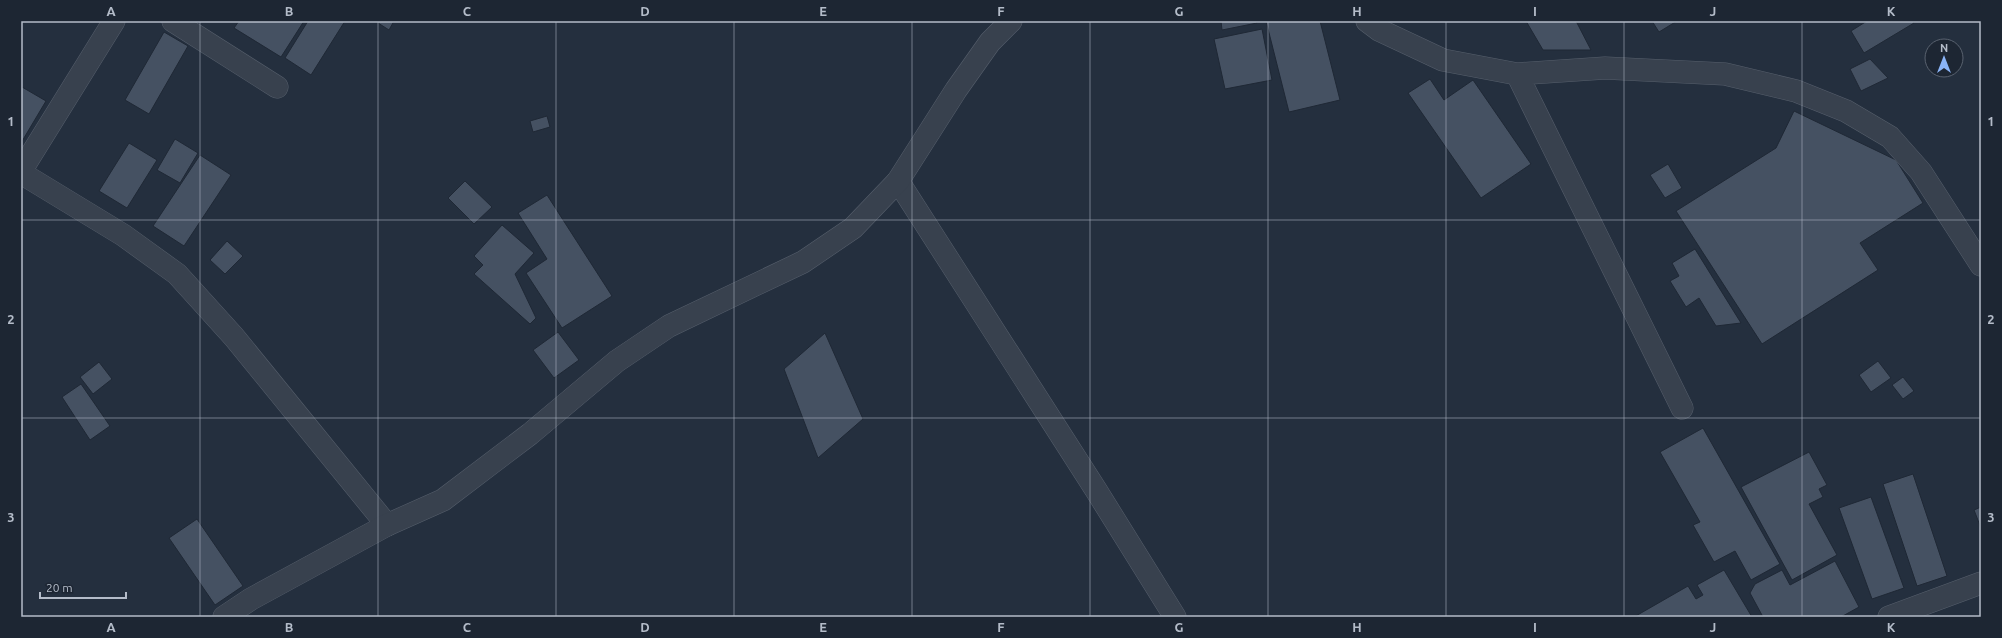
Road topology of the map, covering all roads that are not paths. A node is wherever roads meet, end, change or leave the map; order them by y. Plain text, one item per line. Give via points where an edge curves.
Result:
1 (114, 21) edge
2 (173, 21) edge
3 (1011, 21) edge
4 (1367, 21) edge
5 (1518, 74) junction
6 (277, 87) dead end
7 (21, 172) edge
8 (898, 181) junction
9 (1981, 265) edge
10 (1682, 408) dead end
11 (387, 525) junction
12 (1981, 583) edge
13 (224, 617) edge
14 (1175, 617) edge
15 (1889, 617) edge

1 - 7 street
2 - 6 street
3 - 8 street via 986,48 956,90
4 - 5 street via 1380,30 1443,60
5 - 9 street via 1605,68 1725,74 1796,91 1846,110 1890,137 1921,172
5 - 10 street
7 - 11 street via 122,235 177,274 234,337
8 - 11 street via 853,228 803,262 669,326 617,361 530,434 443,500
8 - 14 street
11 - 13 street via 251,599
12 - 15 street

